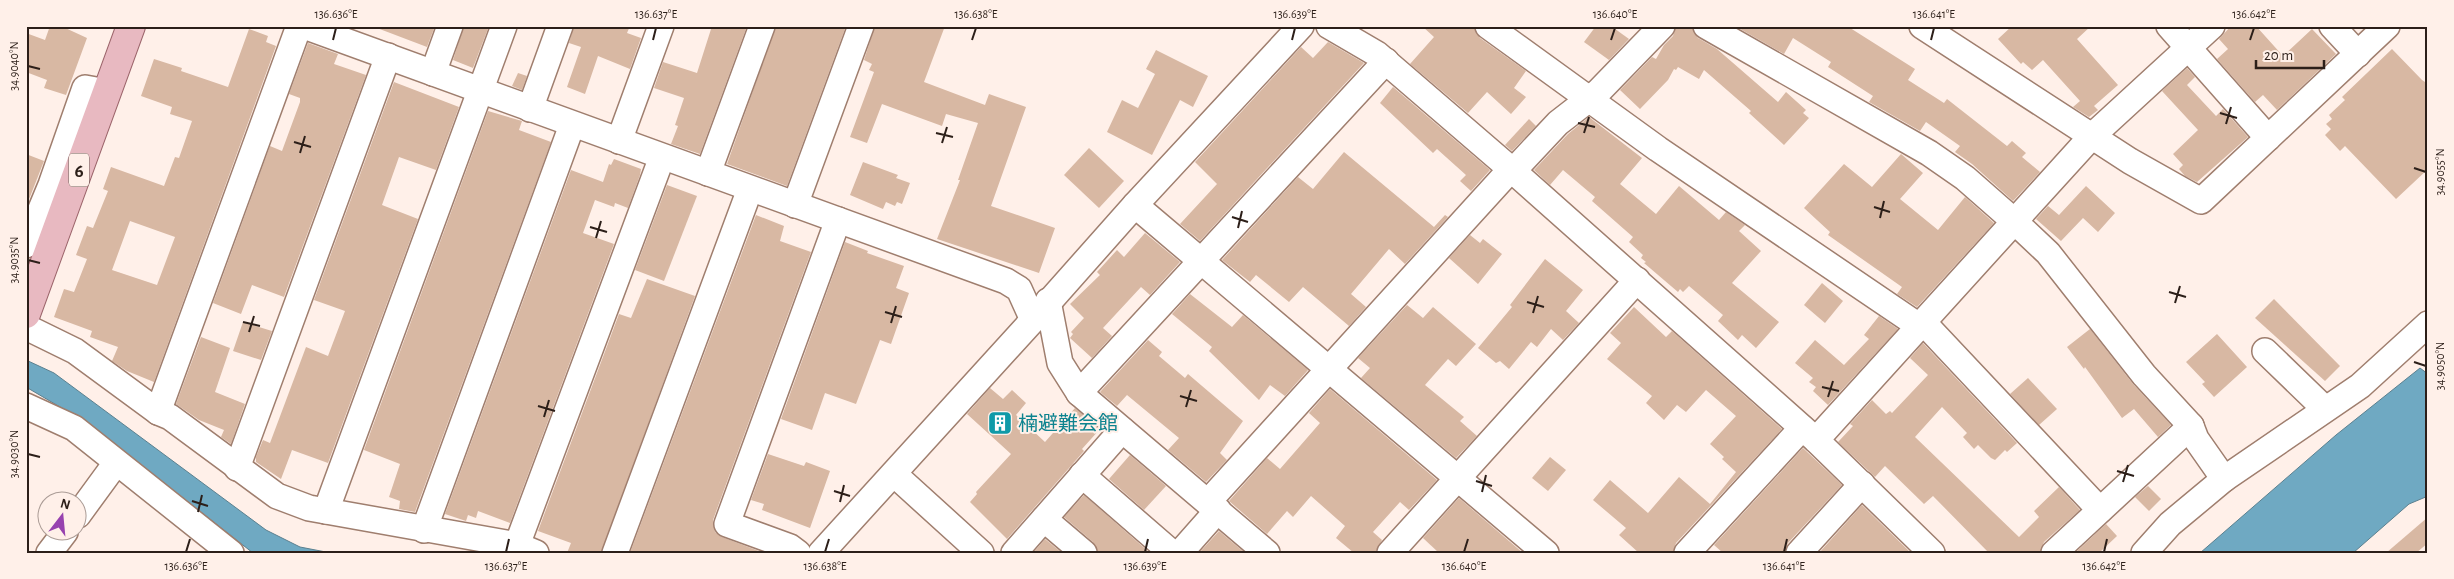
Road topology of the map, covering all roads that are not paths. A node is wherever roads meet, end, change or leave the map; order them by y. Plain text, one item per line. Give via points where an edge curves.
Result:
1 (131, 26) edge
2 (299, 26) edge
3 (304, 26) edge
4 (450, 26) edge
5 (504, 26) edge
6 (560, 26) edge
7 (661, 26) edge
8 (762, 26) edge
9 (861, 26) edge
10 (1301, 26) edge
11 (1328, 26) edge
12 (1488, 26) edge
13 (1662, 26) edge
14 (1706, 26) edge
15 (1922, 26) edge
16 (2169, 26) edge
17 (2212, 26) edge
18 (2332, 26) edge
19 (2388, 26) edge
20 (2188, 47) junction
21 (2358, 54) junction
22 (388, 56) junction
23 (1386, 61) junction
24 (433, 73) junction
25 (480, 91) junction
26 (107, 92) junction
27 (1590, 100) junction
28 (530, 109) junction
29 (572, 125) junction
30 (2091, 137) junction
31 (2268, 138) junction
32 (619, 141) junction
33 (662, 156) junction
34 (1512, 170) junction
35 (708, 173) junction
36 (750, 189) junction
37 (1135, 204) junction
38 (795, 205) junction
39 (838, 220) junction
40 (2014, 220) junction
41 (26, 245) edge
42 (1202, 261) junction
43 (1637, 280) junction
44 (1041, 310) junction
45 (26, 314) edge
46 (1921, 324) junction
47 (2428, 324) edge
48 (26, 327) edge
49 (2265, 350) dead end
50 (1329, 368) junction
51 (1079, 394) junction
52 (26, 406) edge
53 (2325, 409) junction
54 (158, 412) junction
55 (2191, 426) junction
56 (1122, 430) junction
57 (1809, 434) junction
58 (116, 463) junction
59 (237, 468) junction
60 (894, 474) junction
61 (1082, 475) junction
62 (1459, 479) junction
63 (2224, 479) junction
64 (1862, 484) junction
65 (88, 501) edge
66 (1213, 506) junction
67 (2100, 510) junction
68 (326, 512) junction
69 (1044, 519) junction
70 (424, 530) junction
71 (57, 542) edge
72 (201, 544) edge
73 (527, 549) edge
74 (1691, 552) edge
75 (49, 553) edge
76 (231, 553) edge
77 (614, 553) edge
78 (798, 553) edge
79 (821, 553) edge
80 (981, 553) edge
81 (1014, 553) edge
82 (1084, 553) edge
83 (1172, 553) edge
84 (1180, 553) edge
85 (1267, 553) edge
86 (1390, 553) edge
87 (1546, 553) edge
88 (1799, 553) edge
89 (1932, 553) edge
90 (2054, 553) edge
91 (2144, 553) edge

1 - 26 main road, 6
2 - 54 street
3 - 22 street
4 - 24 street
5 - 25 street
6 - 28 street
7 - 32 street
8 - 35 street
9 - 38 street
10 - 37 street
11 - 23 street
12 - 27 street
13 - 27 street
14 - 40 street via 1929,153 1965,178
15 - 30 street
16 - 20 street
17 - 20 street
18 - 21 street
19 - 21 street
20 - 30 street
20 - 31 street
21 - 31 street
22 - 24 street
22 - 59 street
23 - 34 street
23 - 42 street
24 - 25 street
25 - 28 street
25 - 68 street
26 - 41 street via 85,88
26 - 45 main road, 6
27 - 34 street via 1558,123
27 - 46 street
28 - 29 street
29 - 32 street
29 - 70 street
30 - 31 street via 2200,201
30 - 40 street
32 - 33 street
33 - 35 street
33 - 73 street
34 - 43 street
34 - 50 street
35 - 36 street
36 - 38 street
36 - 77 street
37 - 42 street
37 - 44 street
38 - 39 street
39 - 44 street via 1006,281
39 - 78 street via 727,524 790,547
40 - 46 street
40 - 55 street via 2048,253 2144,375
42 - 50 street
42 - 51 street
43 - 57 street
43 - 62 street
44 - 51 street via 1060,363
44 - 60 street
46 - 57 street
46 - 67 street
47 - 53 street via 2360,386
48 - 54 street via 75,352
49 - 53 street
50 - 62 street
50 - 66 street
51 - 56 street
52 - 58 street via 74,428
53 - 63 street
54 - 59 street via 170,417
55 - 63 street via 2196,439
55 - 67 street
56 - 61 street
56 - 66 street
57 - 64 street
57 - 74 street
58 - 65 street
58 - 72 street
59 - 68 street via 277,496
60 - 79 street
60 - 80 street
61 - 69 street
61 - 83 street
62 - 86 street
62 - 87 street
63 - 91 street via 2170,524
64 - 88 street
64 - 89 street
66 - 84 street
66 - 85 street
67 - 90 street
68 - 70 street
69 - 81 street
69 - 82 street
70 - 73 street
71 - 75 street
72 - 76 street

